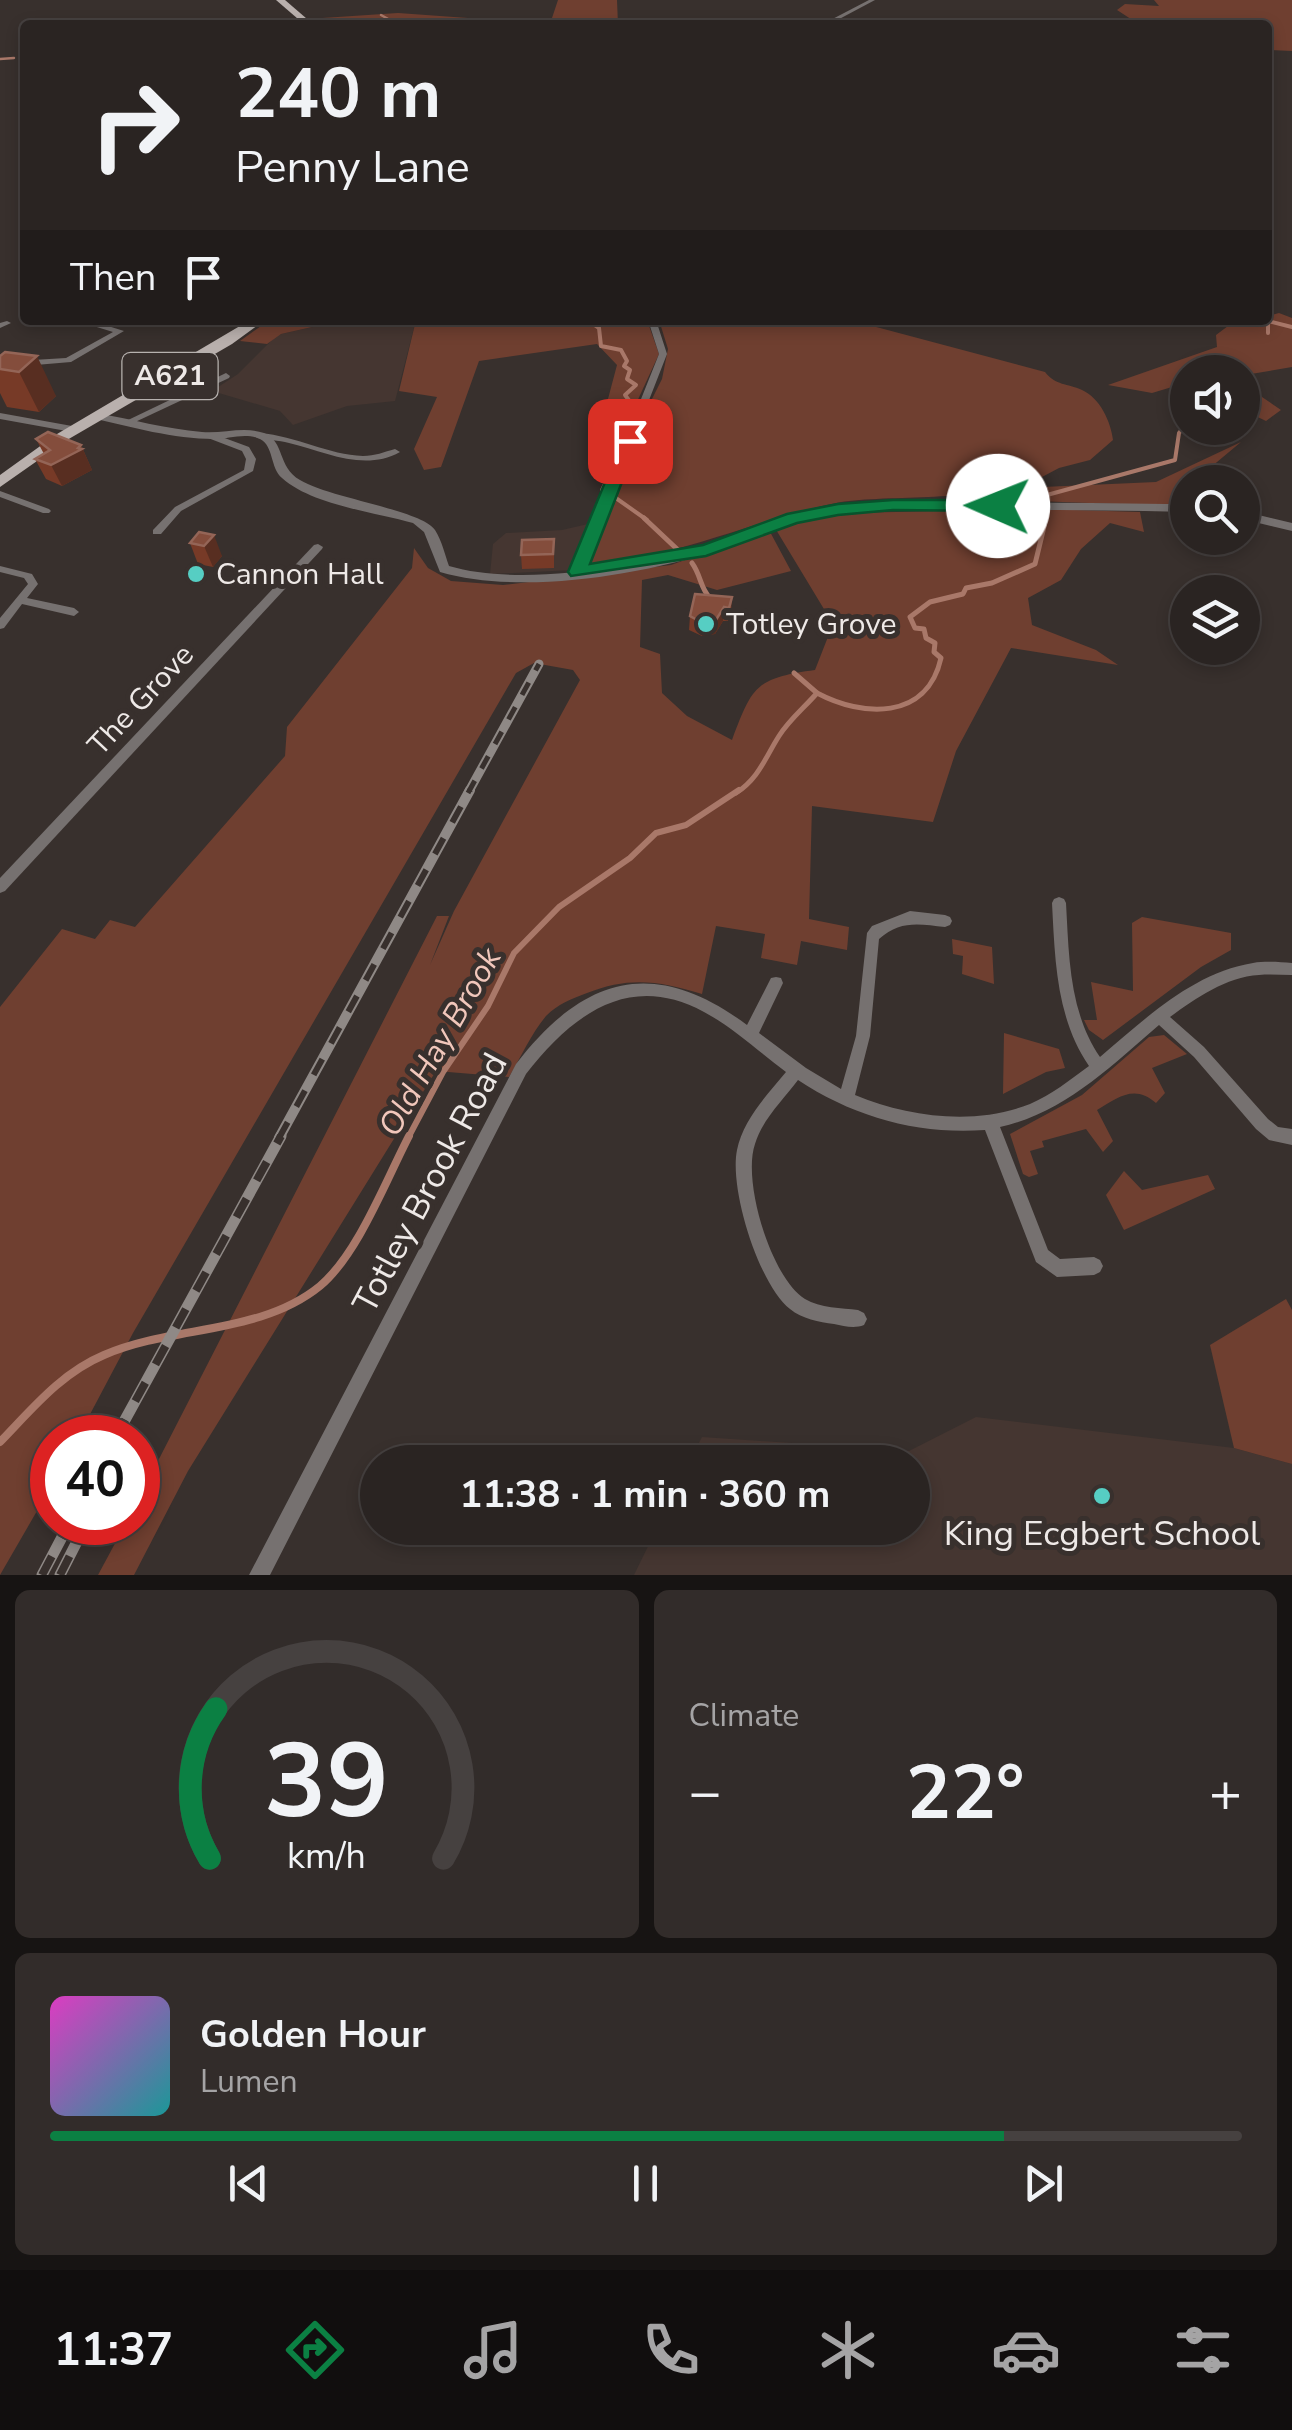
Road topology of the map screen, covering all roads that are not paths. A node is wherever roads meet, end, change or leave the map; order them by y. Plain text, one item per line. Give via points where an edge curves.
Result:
1 (280, 0) edge
2 (873, 0) edge
3 (304, 20) edge
4 (834, 20) edge
5 (97, 325) edge
6 (251, 325) edge
7 (654, 325) edge
8 (0, 365) edge
9 (226, 376) dead end
10 (0, 416) edge
11 (96, 416) junction
12 (130, 421) junction
13 (72, 429) junction
14 (211, 436) junction
15 (260, 436) junction
16 (395, 452) dead end
17 (0, 482) edge
18 (0, 494) edge
19 (1170, 508) edge
20 (46, 511) dead end
21 (1260, 519) edge
22 (1292, 527) edge
23 (157, 532) dead end
24 (318, 546) dead end
25 (0, 569) edge
26 (577, 572) junction
27 (22, 601) junction
28 (74, 612) dead end
29 (0, 625) edge
30 (2, 883) edge
31 (1058, 903) dead end
32 (945, 921) dead end
33 (1292, 969) edge
34 (776, 983) dead end
35 (1159, 1016) junction
36 (750, 1035) junction
37 (1098, 1067) junction
38 (796, 1070) junction
39 (846, 1099) junction
40 (990, 1122) junction
41 (1292, 1137) edge
42 (1094, 1266) dead end
43 (858, 1319) dead end
44 (260, 1575) edge

1 - 3 main road
2 - 4 street
5 - 8 street via 120,331 68,360
6 - 11 main road, A621
7 - 26 street via 663,354
9 - 12 street
10 - 13 street
11 - 12 street
11 - 13 main road, A621
12 - 14 street
13 - 17 main road, A621
14 - 15 street
14 - 23 street via 246,449 248,471 178,510
15 - 16 street via 363,459
15 - 26 street via 273,444 278,468 289,478 423,524 450,572 474,579
18 - 20 street
19 - 26 street via 838,510 793,518 706,550
21 - 22 street
24 - 30 street, The Grove
25 - 27 street via 31,580
27 - 28 street
27 - 29 street
31 - 37 street via 1070,1009
32 - 39 street via 910,917 876,930
33 - 35 street, Totley Brook Road via 1230,972
34 - 36 street
35 - 37 street, Totley Brook Road
35 - 41 street via 1262,1124
36 - 38 street, Totley Brook Road
36 - 44 street, Totley Brook Road via 704,1004 635,990 590,1002 541,1040
37 - 40 street, Totley Brook Road via 1038,1108
38 - 39 street, Totley Brook Road
38 - 43 street via 745,1146 744,1177 778,1289 799,1306
39 - 40 street, Totley Brook Road via 927,1122
40 - 42 street via 1042,1256 1058,1268

